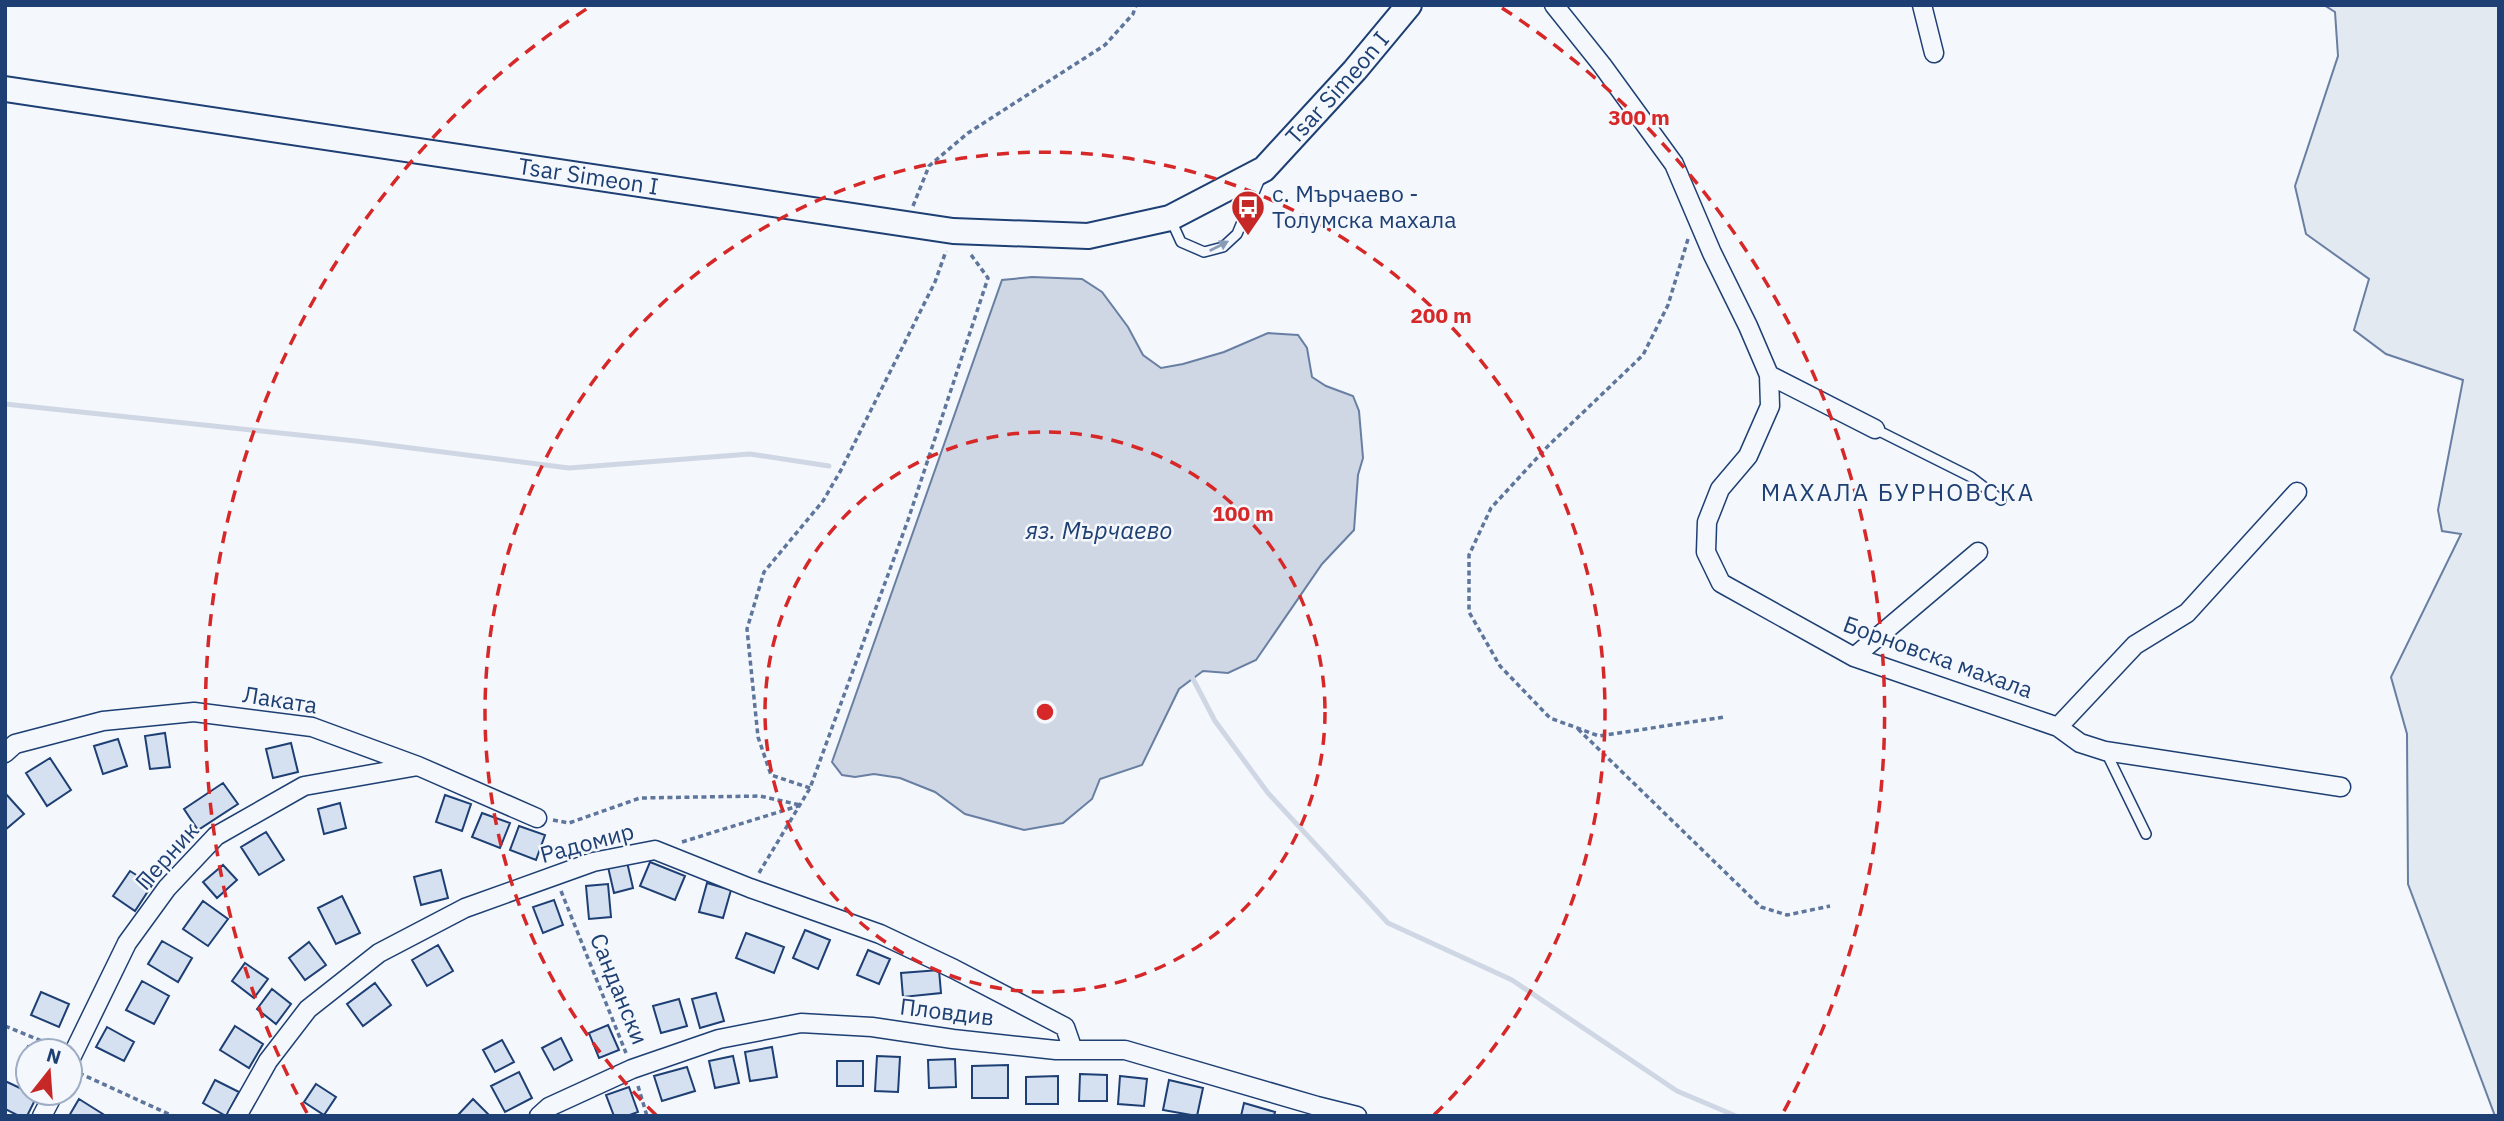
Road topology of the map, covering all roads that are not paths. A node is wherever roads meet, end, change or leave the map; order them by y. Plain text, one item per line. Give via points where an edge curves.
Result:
1 (1409, 5) edge
2 (1554, 5) edge
3 (1922, 5) edge
4 (1934, 53) dead end
5 (5, 89) edge
6 (1264, 169) junction
7 (1170, 219) junction
8 (1769, 375) junction
9 (1875, 429) joint
10 (2297, 492) dead end
11 (2001, 499) dead end
12 (1978, 552) dead end
13 (1854, 657) junction
14 (2058, 727) junction
15 (2105, 751) junction
16 (5, 753) edge
17 (418, 766) junction
18 (2341, 787) dead end
19 (537, 818) road end
20 (2146, 834) dead end
21 (81, 1037) edge
22 (1073, 1050) junction
23 (236, 1116) edge
24 (539, 1116) edge
25 (1357, 1116) edge

1 - 6 street, Tsar Simeon I
2 - 8 street, Борновска махала via 1674,163
3 - 4 street
5 - 7 street, Tsar Simeon I via 953,231 1088,236
6 - 7 street, Tsar Simeon I
7 -> 6 lane via 1181,242 1204,253 1223,247 1237,234
8 - 9 street
8 - 13 street, Борновска махала via 1770,406 1748,456 1720,489 1707,522 1706,552 1721,583
9 - 11 lane via 1971,477
10 - 14 street via 2187,613 2135,645
12 - 13 street
13 - 14 street, Борновска махала
14 - 15 street, Борновска махала via 2080,743
15 - 18 street, Борновска махала
15 - 20 lane
16 - 17 street, Лаката via 15,744 103,721 194,712 312,727
17 - 19 street, Лаката
17 - 21 street, Перник via 304,786 216,836 167,888 127,943
22 - 23 street, Радомир via 1065,1027 954,969 880,934 655,850 593,862 465,908 379,953 308,1009 268,1061
22 - 24 street, Пловдив via 801,1023 719,1039 632,1069
22 - 25 street, Пловдив via 1125,1050

